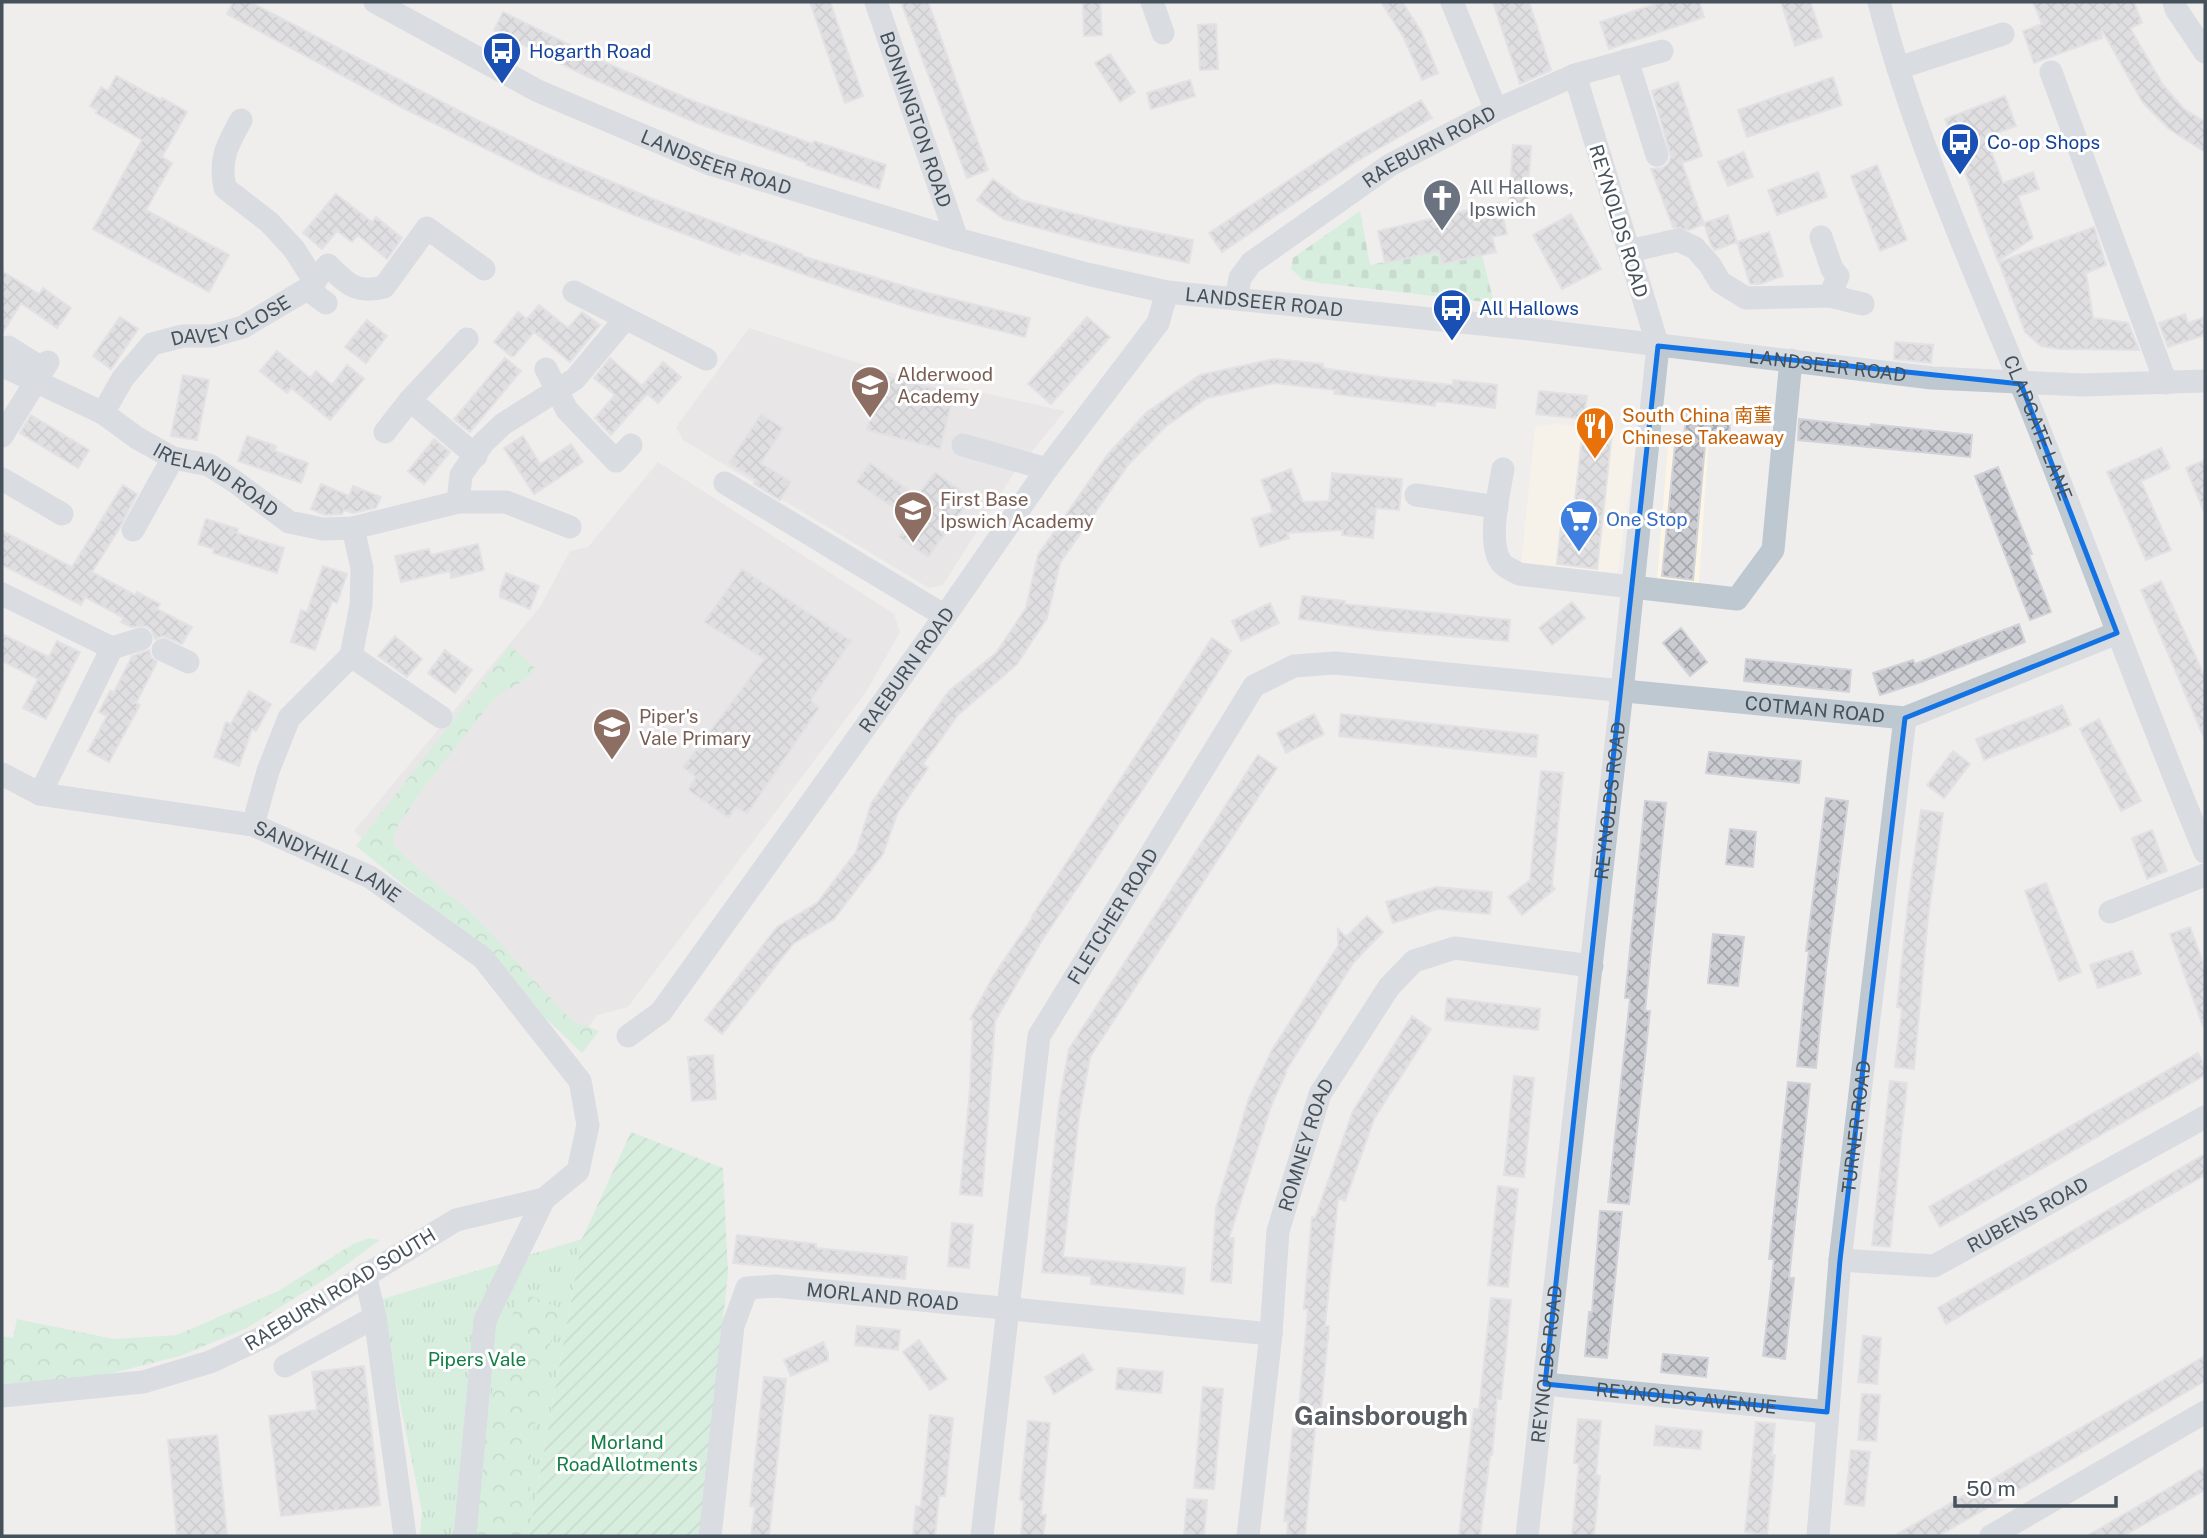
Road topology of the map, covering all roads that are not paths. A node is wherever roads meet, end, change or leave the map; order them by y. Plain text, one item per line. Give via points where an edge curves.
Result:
1 (876, 2) edge
2 (1152, 2) edge
3 (1452, 2) edge
4 (1879, 2) edge
5 (2174, 2) edge
6 (384, 4) edge
7 (1163, 33) dead end
8 (2003, 34) dead end
9 (1662, 51) dead end
10 (2205, 52) edge
11 (1627, 61) junction
12 (1898, 68) junction
13 (2051, 72) dead end
14 (1574, 75) junction
15 (1496, 110) junction
16 (241, 120) dead end
17 (1657, 155) dead end
18 (1821, 237) dead end
19 (957, 239) junction
20 (1629, 251) junction
21 (484, 270) dead end
22 (317, 279) junction
23 (1834, 286) junction
24 (574, 292) dead end
25 (1167, 292) junction
26 (1236, 298) junction
27 (326, 303) dead end
28 (1863, 304) dead end
29 (625, 319) junction
30 (467, 339) dead end
31 (1658, 346) junction
32 (6, 357) edge
33 (706, 359) dead end
34 (1791, 360) junction
35 (546, 369) dead end
36 (42, 371) junction
37 (2205, 381) edge
38 (2166, 383) junction
39 (2021, 384) junction
40 (410, 400) junction
41 (563, 400) junction
42 (103, 413) junction
43 (385, 432) dead end
44 (2, 436) edge
45 (631, 444) dead end
46 (963, 444) dead end
47 (476, 456) junction
48 (173, 458) junction
49 (1047, 469) junction
50 (1503, 469) dead end
51 (2, 479) edge
52 (725, 483) dead end
53 (1416, 495) dead end
54 (458, 502) junction
55 (1497, 507) junction
56 (62, 514) dead end
57 (570, 527) dead end
58 (354, 528) junction
59 (133, 530) dead end
60 (1632, 588) junction
61 (2, 594) edge
62 (945, 617) junction
63 (2117, 633) junction
64 (141, 639) dead end
65 (112, 649) junction
66 (163, 650) dead end
67 (351, 656) junction
68 (188, 662) dead end
69 (1622, 691) junction
70 (441, 717) dead end
71 (1905, 718) junction
72 (2, 774) edge
73 (40, 794) junction
74 (253, 825) junction
75 (2205, 852) edge
76 (2205, 875) edge
77 (2110, 912) dead end
78 (1592, 966) junction
79 (628, 1036) dead end
80 (580, 1081) joint
81 (2205, 1116) edge
82 (544, 1199) junction
83 (1840, 1260) junction
84 (365, 1273) junction
85 (1008, 1310) junction
86 (375, 1317) junction
87 (1271, 1334) junction
88 (285, 1366) dead end
89 (1545, 1384) junction
90 (2, 1395) edge
91 (1827, 1412) junction
92 (2205, 1412) edge
93 (405, 1536) edge
94 (465, 1536) edge
95 (710, 1536) edge
96 (982, 1536) edge
97 (1248, 1536) edge
98 (1527, 1536) edge
99 (1818, 1536) edge
100 (1991, 1536) edge

1 - 19 street, BONNINGTON ROAD
2 - 7 street
3 - 15 street
4 - 12 street, CLAPGATE LANE
5 - 10 street
6 - 19 street, LANDSEER ROAD via 538,91 710,164
8 - 12 street
9 - 11 street, RAEBURN ROAD
11 - 14 street, RAEBURN ROAD
11 - 17 street
12 - 39 street, CLAPGATE LANE via 1940,190
13 - 38 street
14 - 15 street, RAEBURN ROAD
14 - 20 street, REYNOLDS ROAD
15 - 26 street, RAEBURN ROAD via 1390,165 1295,231 1251,263 1240,278
16 - 22 street via 224,155 225,188 268,222
18 - 23 street
19 - 25 street, LANDSEER ROAD
20 - 23 street via 1678,240 1695,248 1720,282 1746,298
20 - 31 street, REYNOLDS ROAD
21 - 22 street via 427,228 384,287 369,291
22 - 27 street, DAVEY CLOSE
22 - 42 street, DAVEY CLOSE via 243,327 152,344 122,378
23 - 28 street
24 - 29 street
25 - 26 street, LANDSEER ROAD
25 - 49 street, RAEBURN ROAD via 1158,323
26 - 31 street, LANDSEER ROAD
29 - 33 street
29 - 41 street
30 - 40 street
31 - 34 street, LANDSEER ROAD
31 - 60 street, REYNOLDS ROAD
32 - 36 street, IRELAND ROAD
34 - 39 street, LANDSEER ROAD
34 - 60 street via 1773,550 1737,598
35 - 41 street
36 - 42 street, IRELAND ROAD
36 - 44 street
37 - 38 street, LANDSEER ROAD
38 - 39 street, LANDSEER ROAD
39 - 63 street, CLAPGATE LANE
40 - 43 street
40 - 47 street
41 - 45 street via 616,461
41 - 47 street via 503,424
42 - 48 street, IRELAND ROAD
46 - 49 street
47 - 54 street via 461,475
48 - 58 street, IRELAND ROAD via 209,465 289,522 323,529
48 - 59 street
49 - 62 street, RAEBURN ROAD
50 - 55 street
51 - 56 street
52 - 62 street
53 - 55 street
54 - 57 street, IRELAND ROAD via 506,502
54 - 58 street, IRELAND ROAD
55 - 60 street via 1496,548 1501,562 1519,574
58 - 67 street via 362,568 361,605
60 - 69 street, REYNOLDS ROAD
61 - 65 street
62 - 79 street, RAEBURN ROAD via 661,1012
63 - 71 street, COTMAN ROAD
63 - 75 street, CLAPGATE LANE
64 - 65 street
65 - 73 street
66 - 68 street
67 - 70 street
67 - 74 street via 289,718
69 - 71 street, COTMAN ROAD
69 - 78 street, REYNOLDS ROAD
69 - 85 street, FLETCHER ROAD via 1335,663 1294,666 1254,686 1039,1036
71 - 83 street, TURNER ROAD
72 - 73 street, SANDYHILL LANE
73 - 74 street, SANDYHILL LANE
74 - 80 street, SANDYHILL LANE via 370,877 483,958
76 - 77 street
78 - 87 street, ROMNEY ROAD via 1455,948 1414,961 1389,987 1320,1094 1278,1231
78 - 89 street, REYNOLDS ROAD
80 - 82 street, RAEBURN ROAD SOUTH via 588,1125 578,1171
81 - 83 street, RUBENS ROAD via 1934,1266
82 - 84 street, RAEBURN ROAD SOUTH via 456,1220
82 - 94 street via 485,1320
83 - 91 street, TURNER ROAD
84 - 86 street
84 - 90 street, RAEBURN ROAD SOUTH via 270,1334 210,1362 144,1382
85 - 87 street, MORLAND ROAD
85 - 95 street, MORLAND ROAD via 775,1286 747,1288 733,1326
85 - 96 street, FLETCHER ROAD
86 - 88 street
86 - 93 street
87 - 97 street, ROMNEY ROAD
89 - 91 street, REYNOLDS AVENUE
89 - 98 street, REYNOLDS ROAD
91 - 99 street, TURNER ROAD
92 - 100 street

